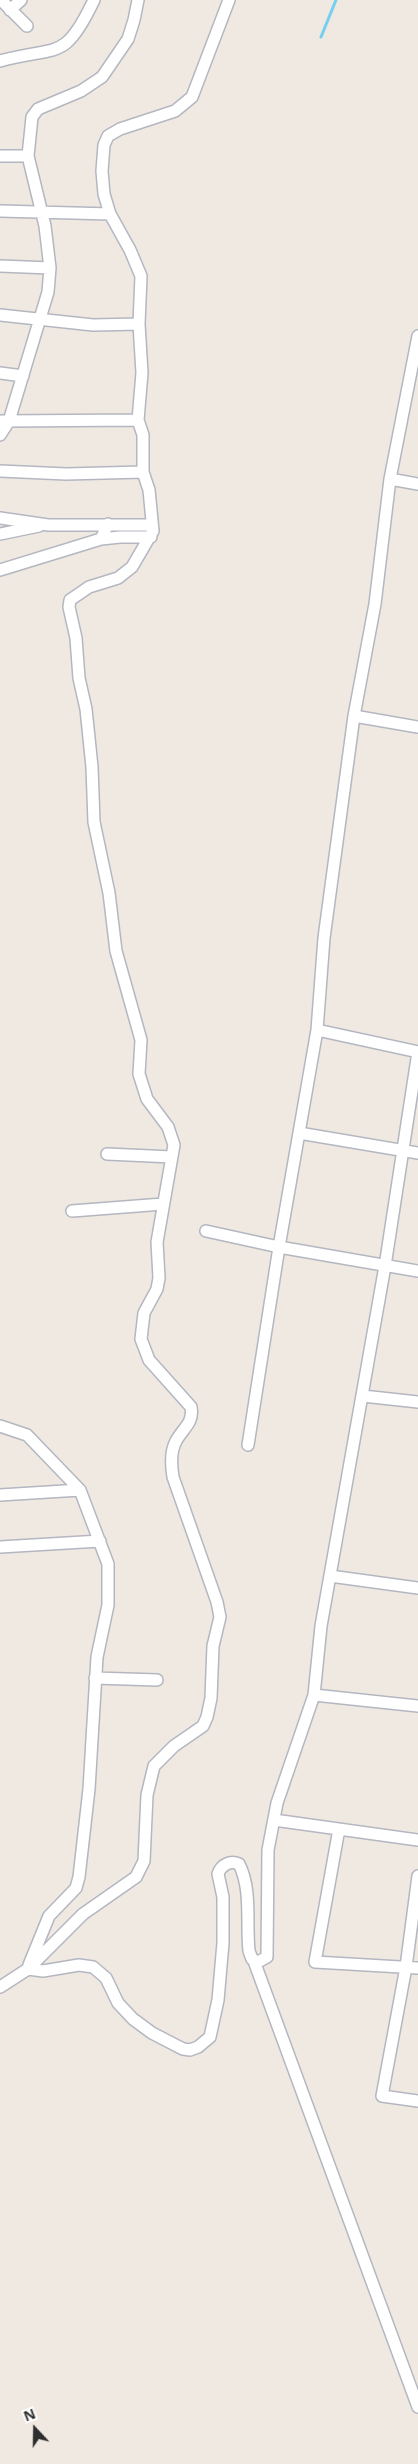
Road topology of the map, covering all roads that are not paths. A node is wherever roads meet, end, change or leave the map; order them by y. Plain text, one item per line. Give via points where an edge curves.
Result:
1 (1, 0) edge
2 (21, 0) edge
3 (94, 0) edge
4 (138, 0) edge
5 (229, 0) edge
6 (10, 10) junction
7 (27, 26) dead end
8 (0, 60) edge
9 (0, 156) edge
10 (28, 156) junction
11 (0, 211) edge
12 (40, 211) junction
13 (110, 214) junction
14 (0, 266) edge
15 (50, 268) junction
16 (0, 315) edge
17 (40, 320) junction
18 (139, 324) junction
19 (418, 336) edge
20 (0, 373) edge
21 (23, 376) junction
22 (138, 420) junction
23 (4, 421) edge
24 (0, 435) edge
25 (0, 471) edge
26 (143, 472) junction
27 (390, 479) junction
28 (418, 484) edge
29 (0, 518) edge
30 (48, 524) junction
31 (108, 524) junction
32 (151, 525) junction
33 (0, 534) edge
34 (151, 537) junction
35 (101, 540) junction
36 (0, 570) edge
37 (354, 716) junction
38 (418, 727) edge
39 (317, 1030) junction
40 (418, 1052) edge
41 (299, 1132) junction
42 (403, 1150) junction
43 (418, 1152) edge
44 (108, 1154) dead end
45 (172, 1157) junction
46 (163, 1204) junction
47 (72, 1211) dead end
48 (206, 1231) dead end
49 (279, 1247) junction
50 (385, 1266) junction
51 (418, 1271) edge
52 (363, 1396) junction
53 (418, 1402) edge
54 (0, 1426) edge
55 (248, 1446) dead end
56 (80, 1490) junction
57 (0, 1495) edge
58 (100, 1541) junction
59 (0, 1547) edge
60 (330, 1576) junction
61 (418, 1588) edge
62 (95, 1678) junction
63 (157, 1680) dead end
64 (314, 1695) junction
65 (418, 1706) edge
66 (274, 1820) junction
67 (338, 1829) junction
68 (418, 1840) edge
69 (418, 1876) edge
70 (254, 1961) junction
71 (412, 1968) edge
72 (28, 1969) junction
73 (0, 1987) edge
74 (418, 2101) edge
75 (418, 2407) edge

1 - 6 street
2 - 6 street
3 - 8 street via 66,45 57,50
4 - 10 street via 128,39 102,77 81,91 38,109 32,117
5 - 13 street via 192,97 175,111 108,136 102,171
6 - 7 street
9 - 10 street
10 - 12 street
11 - 12 street
12 - 13 street
12 - 15 street
13 - 18 street via 141,276
14 - 15 street
15 - 17 street via 48,292
16 - 17 street
17 - 18 street
17 - 21 street
18 - 22 street via 142,373
19 - 27 street
20 - 21 street
21 - 23 street
22 - 23 street
22 - 26 street via 143,435
23 - 24 street
25 - 26 street via 66,474
26 - 32 street via 149,490
27 - 28 street
27 - 37 street via 375,604
29 - 30 street
30 - 31 street
30 - 33 street
31 - 32 street
31 - 35 street
32 - 34 street
34 - 35 street via 120,536
34 - 45 street via 132,567 118,578 81,591 70,600 69,607 86,709 94,822 109,893 116,951 141,1040 139,1074 147,1099 172,1135
35 - 36 street
37 - 38 street
37 - 39 street via 324,938
39 - 40 street
39 - 41 street
40 - 42 street
41 - 42 street
41 - 49 street
42 - 43 street
42 - 50 street
44 - 45 street
45 - 46 street
46 - 47 street
46 - 72 street via 157,1242 159,1278 144,1313 141,1339 150,1360 191,1407 191,1421 175,1442 171,1463 220,1618 213,1646 211,1698 203,1726 174,1746 154,1766 147,1795 144,1861 136,1877 83,1914
48 - 49 street
49 - 50 street
49 - 55 street
50 - 51 street
50 - 52 street
52 - 53 street
52 - 60 street
54 - 56 street via 26,1435
56 - 57 street
56 - 58 street
58 - 59 street
58 - 62 street via 108,1564 109,1588
60 - 61 street
60 - 64 street
62 - 63 street
62 - 72 street via 89,1789 79,1877 76,1888 49,1916
64 - 65 street
64 - 66 street
66 - 67 street
66 - 70 street via 268,1850 268,1952 263,1961
67 - 68 street
67 - 71 street via 315,1962
69 - 71 street
70 - 72 street via 248,1946 243,1871 234,1862 224,1866 218,1874 223,1897 218,2000 210,2037 198,2047 183,2049 134,2019 118,2003 106,1978 93,1967 79,1964 43,1971
70 - 75 street
71 - 74 street via 382,2096
72 - 73 street

